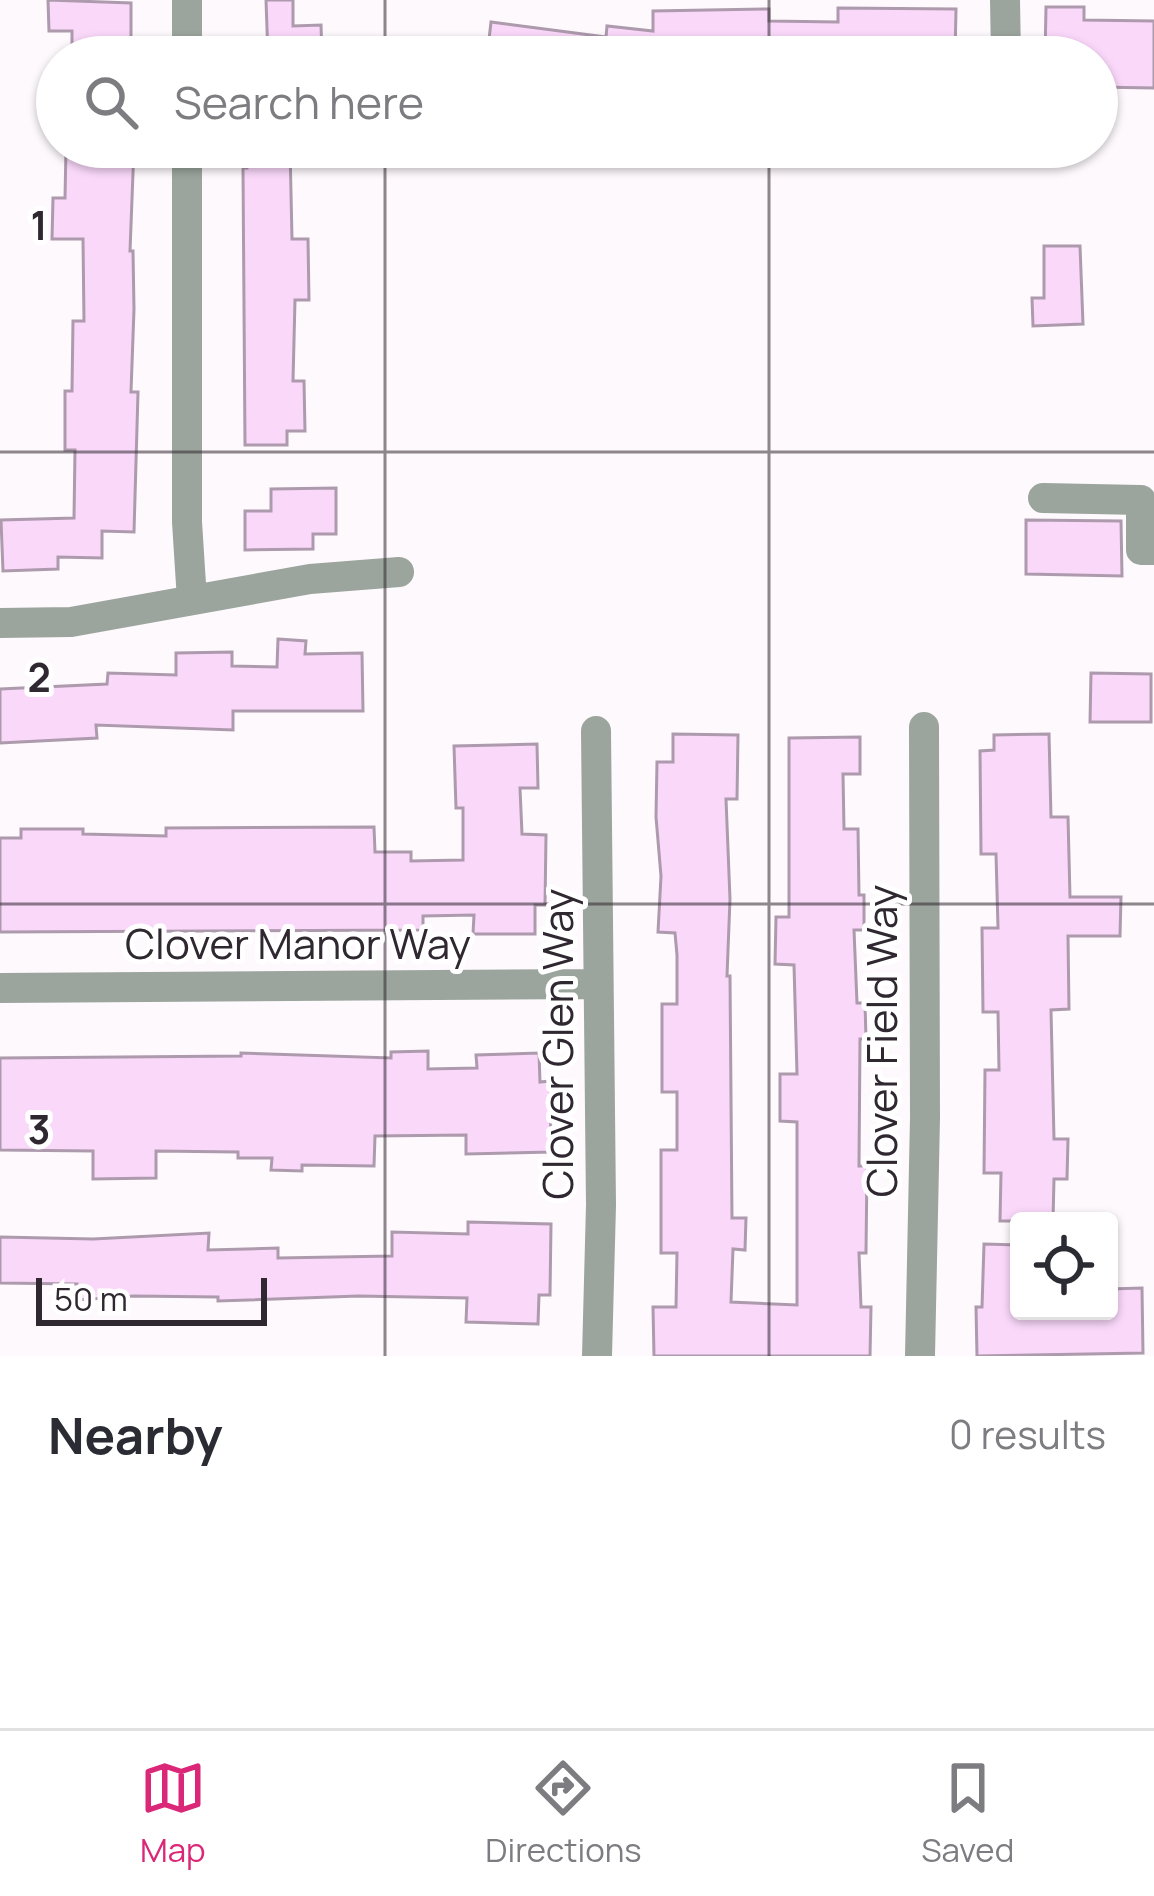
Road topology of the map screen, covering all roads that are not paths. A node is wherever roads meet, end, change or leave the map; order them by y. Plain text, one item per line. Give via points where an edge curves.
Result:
1 (187, 0) edge
2 (1005, 0) edge
3 (187, 36) edge
4 (1006, 36) edge
5 (187, 168) edge
6 (1043, 497) dead end
7 (1154, 550) edge
8 (400, 572) dead end
9 (192, 600) junction
10 (0, 622) edge
11 (924, 727) dead end
12 (596, 731) dead end
13 (596, 984) junction
14 (0, 988) edge
15 (597, 1356) edge
16 (920, 1356) edge

1 - 3 street
2 - 4 street
5 - 9 street
6 - 7 street via 1141,500 1141,550
8 - 9 street
9 - 10 street via 70,622
11 - 16 street, Clover Field Way
12 - 13 street, Clover Glen Way
13 - 14 street, Clover Manor Way
13 - 15 street, Clover Glen Way

